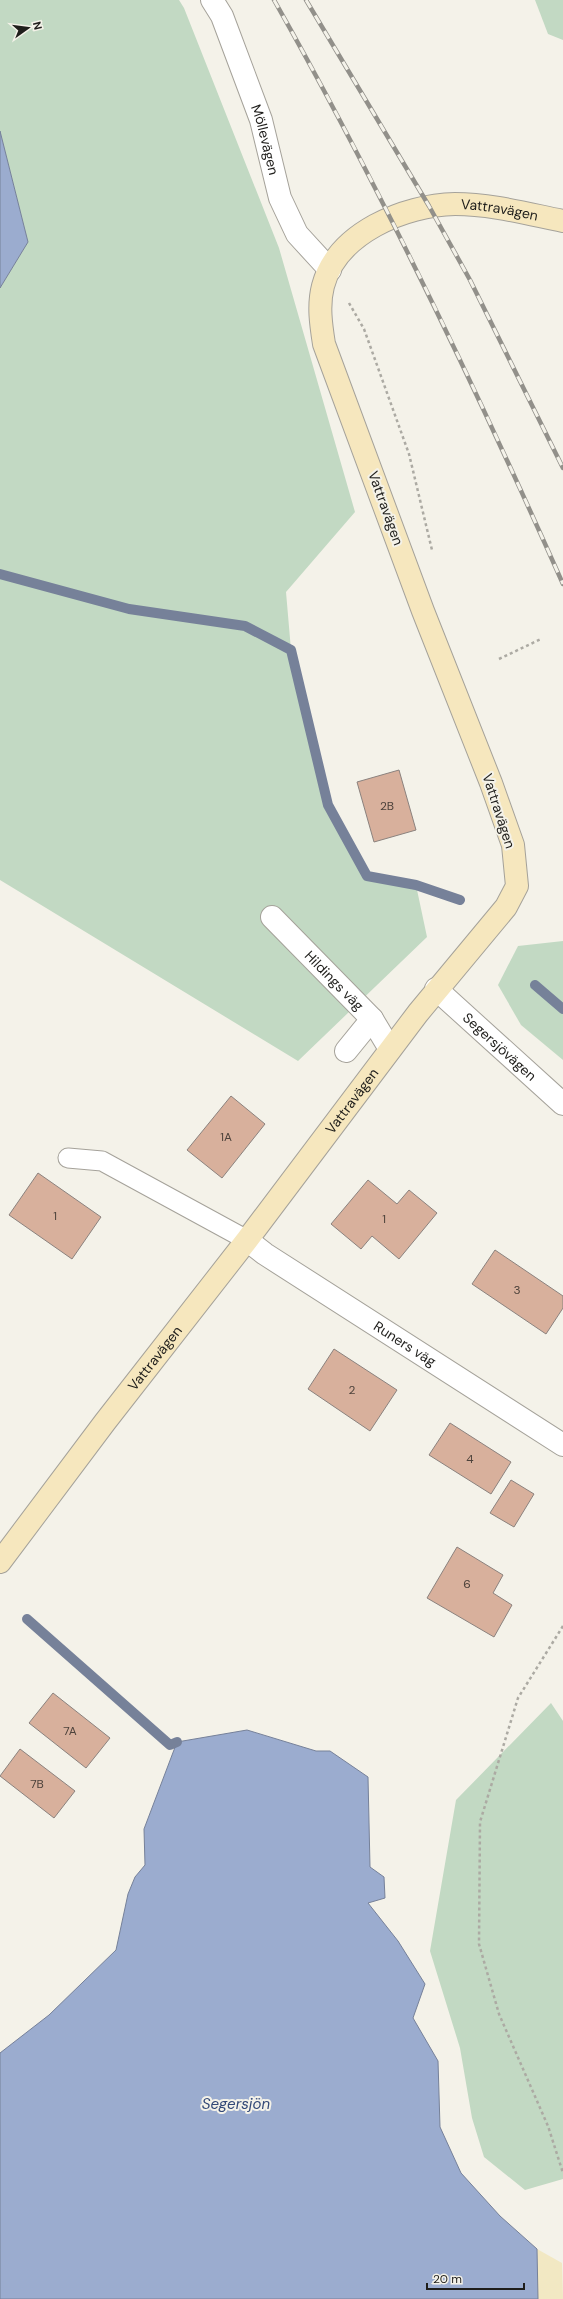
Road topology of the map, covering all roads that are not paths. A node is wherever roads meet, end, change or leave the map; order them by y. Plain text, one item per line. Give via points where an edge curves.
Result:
1 (212, 0) edge
2 (563, 221) edge
3 (330, 270) junction
4 (272, 916) dead end
5 (436, 989) junction
6 (372, 1019) junction
7 (390, 1049) junction
8 (346, 1051) dead end
9 (563, 1104) edge
10 (68, 1158) dead end
11 (247, 1240) junction
12 (563, 1445) edge
13 (0, 1562) edge

1 - 3 street, Möllevägen via 222,16 261,120 280,198 297,234
2 - 3 street, Vattravägen via 479,205 429,206 391,219 351,242
3 - 5 street, Vattravägen via 321,302 324,344 513,845 517,886 509,900
4 - 6 street, Hildings väg
5 - 7 street, Vattravägen
5 - 9 street, Segersjövägen
6 - 7 street, Hildings väg
6 - 8 street
7 - 11 street, Vattravägen
10 - 11 lane via 102,1161
11 - 12 street, Runers väg
11 - 13 street, Vattravägen

